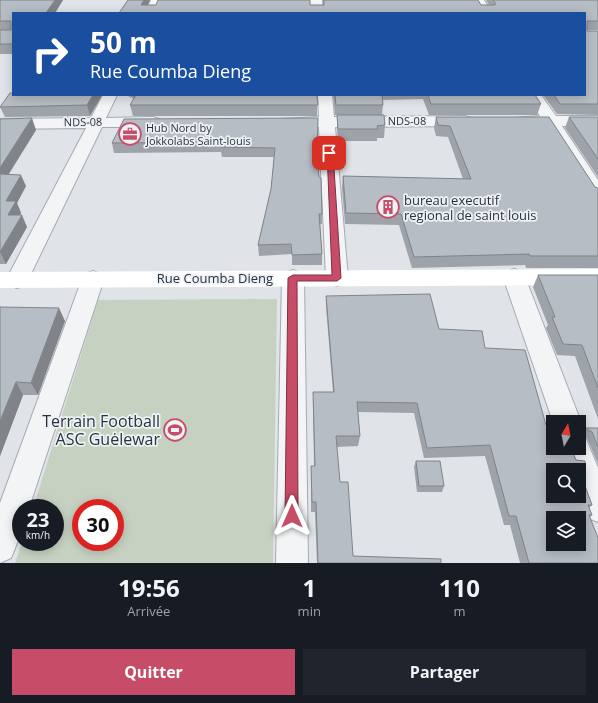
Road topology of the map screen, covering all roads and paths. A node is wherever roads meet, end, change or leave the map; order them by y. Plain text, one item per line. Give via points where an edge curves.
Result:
1 (157, 0) edge
2 (316, 0) edge
3 (478, 0) edge
4 (151, 12) edge
5 (317, 12) edge
6 (485, 12) edge
7 (110, 96) edge
8 (325, 96) edge
9 (535, 96) edge
10 (482, 121) edge
11 (506, 121) edge
12 (552, 121) junction
13 (598, 121) edge
14 (98, 122) junction
15 (169, 122) edge
16 (272, 122) edge
17 (327, 122) junction
18 (0, 124) edge
19 (598, 194) edge
20 (514, 277) junction
21 (598, 277) edge
22 (293, 278) junction
23 (337, 278) junction
24 (93, 279) junction
25 (9, 280) edge
26 (564, 415) edge
27 (579, 455) edge
28 (598, 507) edge
29 (2, 534) edge
30 (292, 563) edge

1 - 4 street
2 - 5 street
3 - 6 street
7 - 14 street
8 - 17 street
9 - 12 street
10 - 17 street, NDS-08
11 - 12 street
12 - 13 street
12 - 19 street
14 - 15 street, NDS-08
14 - 18 street, NDS-08
14 - 25 street
16 - 17 street, NDS-08
17 - 23 street
20 - 21 street, Rue Coumba Dieng
20 - 23 street, Rue Coumba Dieng
20 - 26 street
22 - 23 street, Rue Coumba Dieng
22 - 24 street, Rue Coumba Dieng
22 - 30 street
24 - 25 street, Rue Coumba Dieng
24 - 29 street
27 - 28 street

